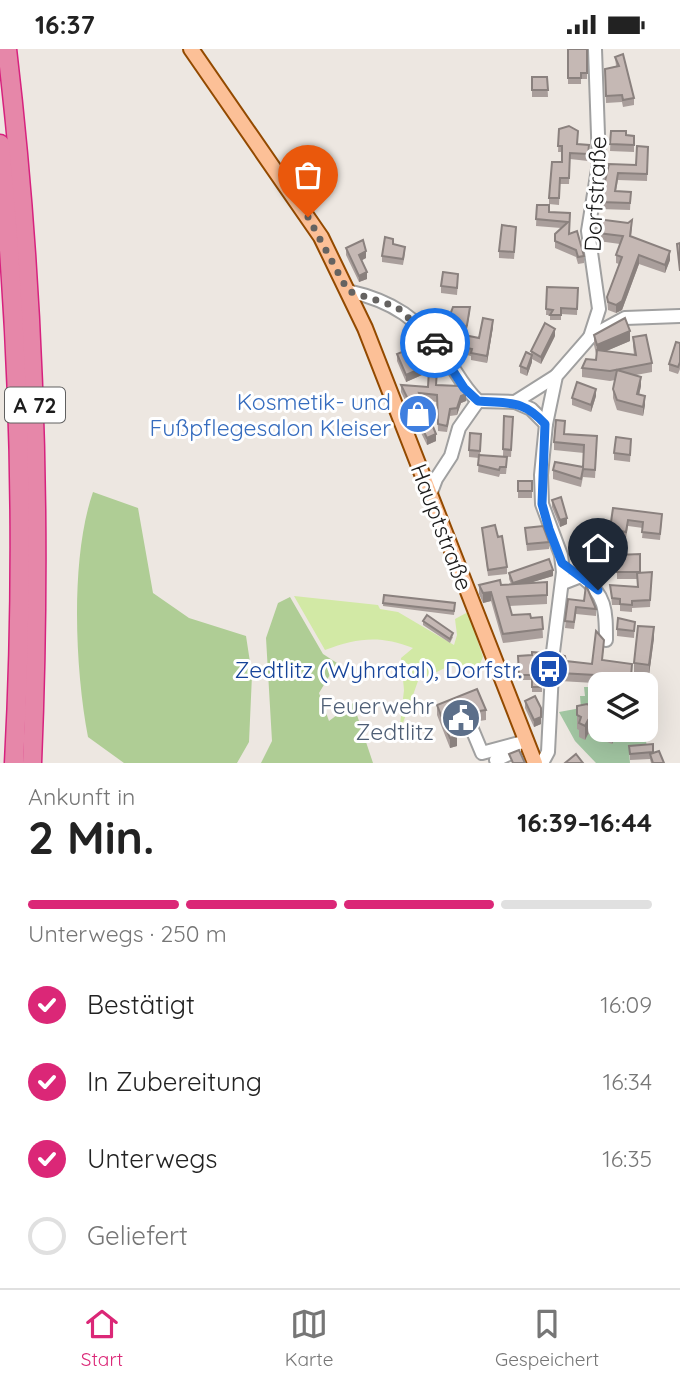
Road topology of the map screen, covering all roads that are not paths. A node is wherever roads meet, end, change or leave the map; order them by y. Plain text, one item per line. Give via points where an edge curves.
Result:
1 (7, 49) edge
2 (191, 49) edge
3 (595, 49) edge
4 (0, 144) edge
5 (348, 291) junction
6 (680, 316) edge
7 (590, 337) junction
8 (556, 376) junction
9 (478, 401) junction
10 (515, 402) junction
11 (545, 424) junction
12 (430, 495) junction
13 (562, 563) junction
14 (581, 576) junction
15 (563, 583) junction
16 (606, 640) edge
17 (471, 729) dead end
18 (527, 743) junction
19 (496, 761) dead end
20 (15, 763) edge
21 (32, 763) edge
22 (535, 763) edge
23 (542, 763) edge

1 - 21 highway, A 72 via 36,422 38,559
2 - 5 main road, Hauptstraße via 308,217
3 - 7 street, Dorfstraße via 599,163 588,230 599,309
4 - 20 highway, A 72 via 18,423
5 - 9 street via 387,302 414,321
5 - 12 main road, Hauptstraße
6 - 7 street, Dorfstraße via 625,318
7 - 8 street, Dorfstraße
8 - 10 street, Dorfstraße
8 - 11 street, Dorfstraße
9 - 10 street
9 - 12 street via 459,428 452,456
10 - 11 street via 531,409
11 - 13 street, Dorfstraße via 542,504
12 - 18 main road, Hauptstraße
13 - 14 street
13 - 15 street, Dorfstraße
14 - 15 street
14 - 16 street via 598,590 606,617
15 - 23 street, Dorfstraße via 553,652 548,752
17 - 18 street via 482,753
18 - 19 street
18 - 22 main road, Hauptstraße

